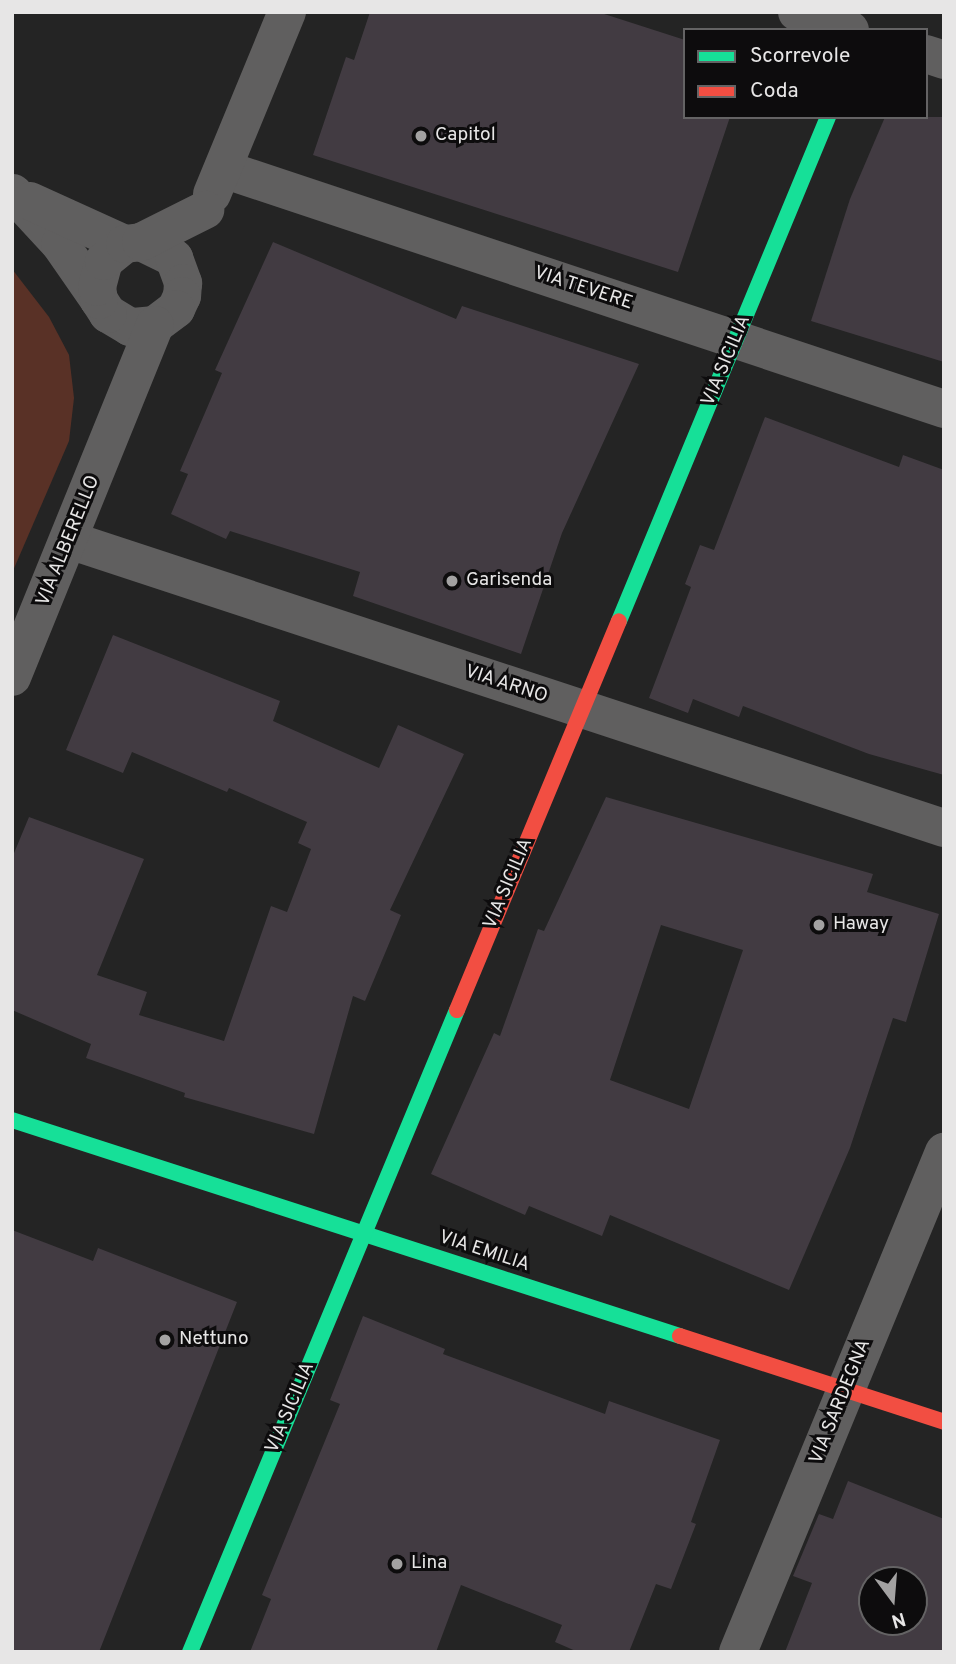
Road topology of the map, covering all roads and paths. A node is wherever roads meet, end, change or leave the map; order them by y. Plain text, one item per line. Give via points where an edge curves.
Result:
1 (287, 12) edge
2 (797, 12) edge
3 (872, 12) edge
4 (844, 28) edge
5 (865, 28) edge
6 (827, 119) edge
7 (223, 169) junction
8 (13, 193) edge
9 (205, 210) junction
10 (133, 243) junction
11 (180, 270) junction
12 (104, 307) junction
13 (155, 325) junction
14 (735, 340) junction
15 (125, 404) junction
16 (944, 409) edge
17 (69, 540) junction
18 (12, 677) edge
19 (581, 709) junction
20 (944, 828) edge
21 (12, 1120) edge
22 (944, 1152) edge
23 (363, 1235) junction
24 (846, 1390) junction
25 (944, 1422) edge
26 (190, 1652) edge
27 (738, 1652) edge

1 - 7 street, VIA ALBERELLO
2 - 4 street
3 - 5 street
6 - 14 street, VIA SICILIA
7 - 9 street, VIA ALBERELLO
7 - 14 street, VIA TEVERE
8 - 10 street
8 - 12 street via 60,244
9 - 10 street, VIA ALBERELLO
9 - 11 street, VIA ALBERELLO
10 - 11 street via 165,250
10 - 12 street, VIA ALBERELLO via 104,261 97,287
11 - 13 street, VIA ALBERELLO via 181,296 176,309
12 - 13 street via 130,327
12 - 15 street, VIA ALBERELLO via 122,354
13 - 15 street, VIA ALBERELLO
14 - 16 street, VIA TEVERE
14 - 19 street, VIA SICILIA
15 - 17 street, VIA ALBERELLO
17 - 18 street, VIA ALBERELLO
17 - 19 street, VIA ARNO
19 - 20 street, VIA ARNO
19 - 23 street, VIA SICILIA
21 - 23 street, VIA EMILIA
22 - 24 street, VIA SARDEGNA
23 - 24 street, VIA EMILIA
23 - 26 street, VIA SICILIA
24 - 25 street, VIA EMILIA
24 - 27 street, VIA SARDEGNA

